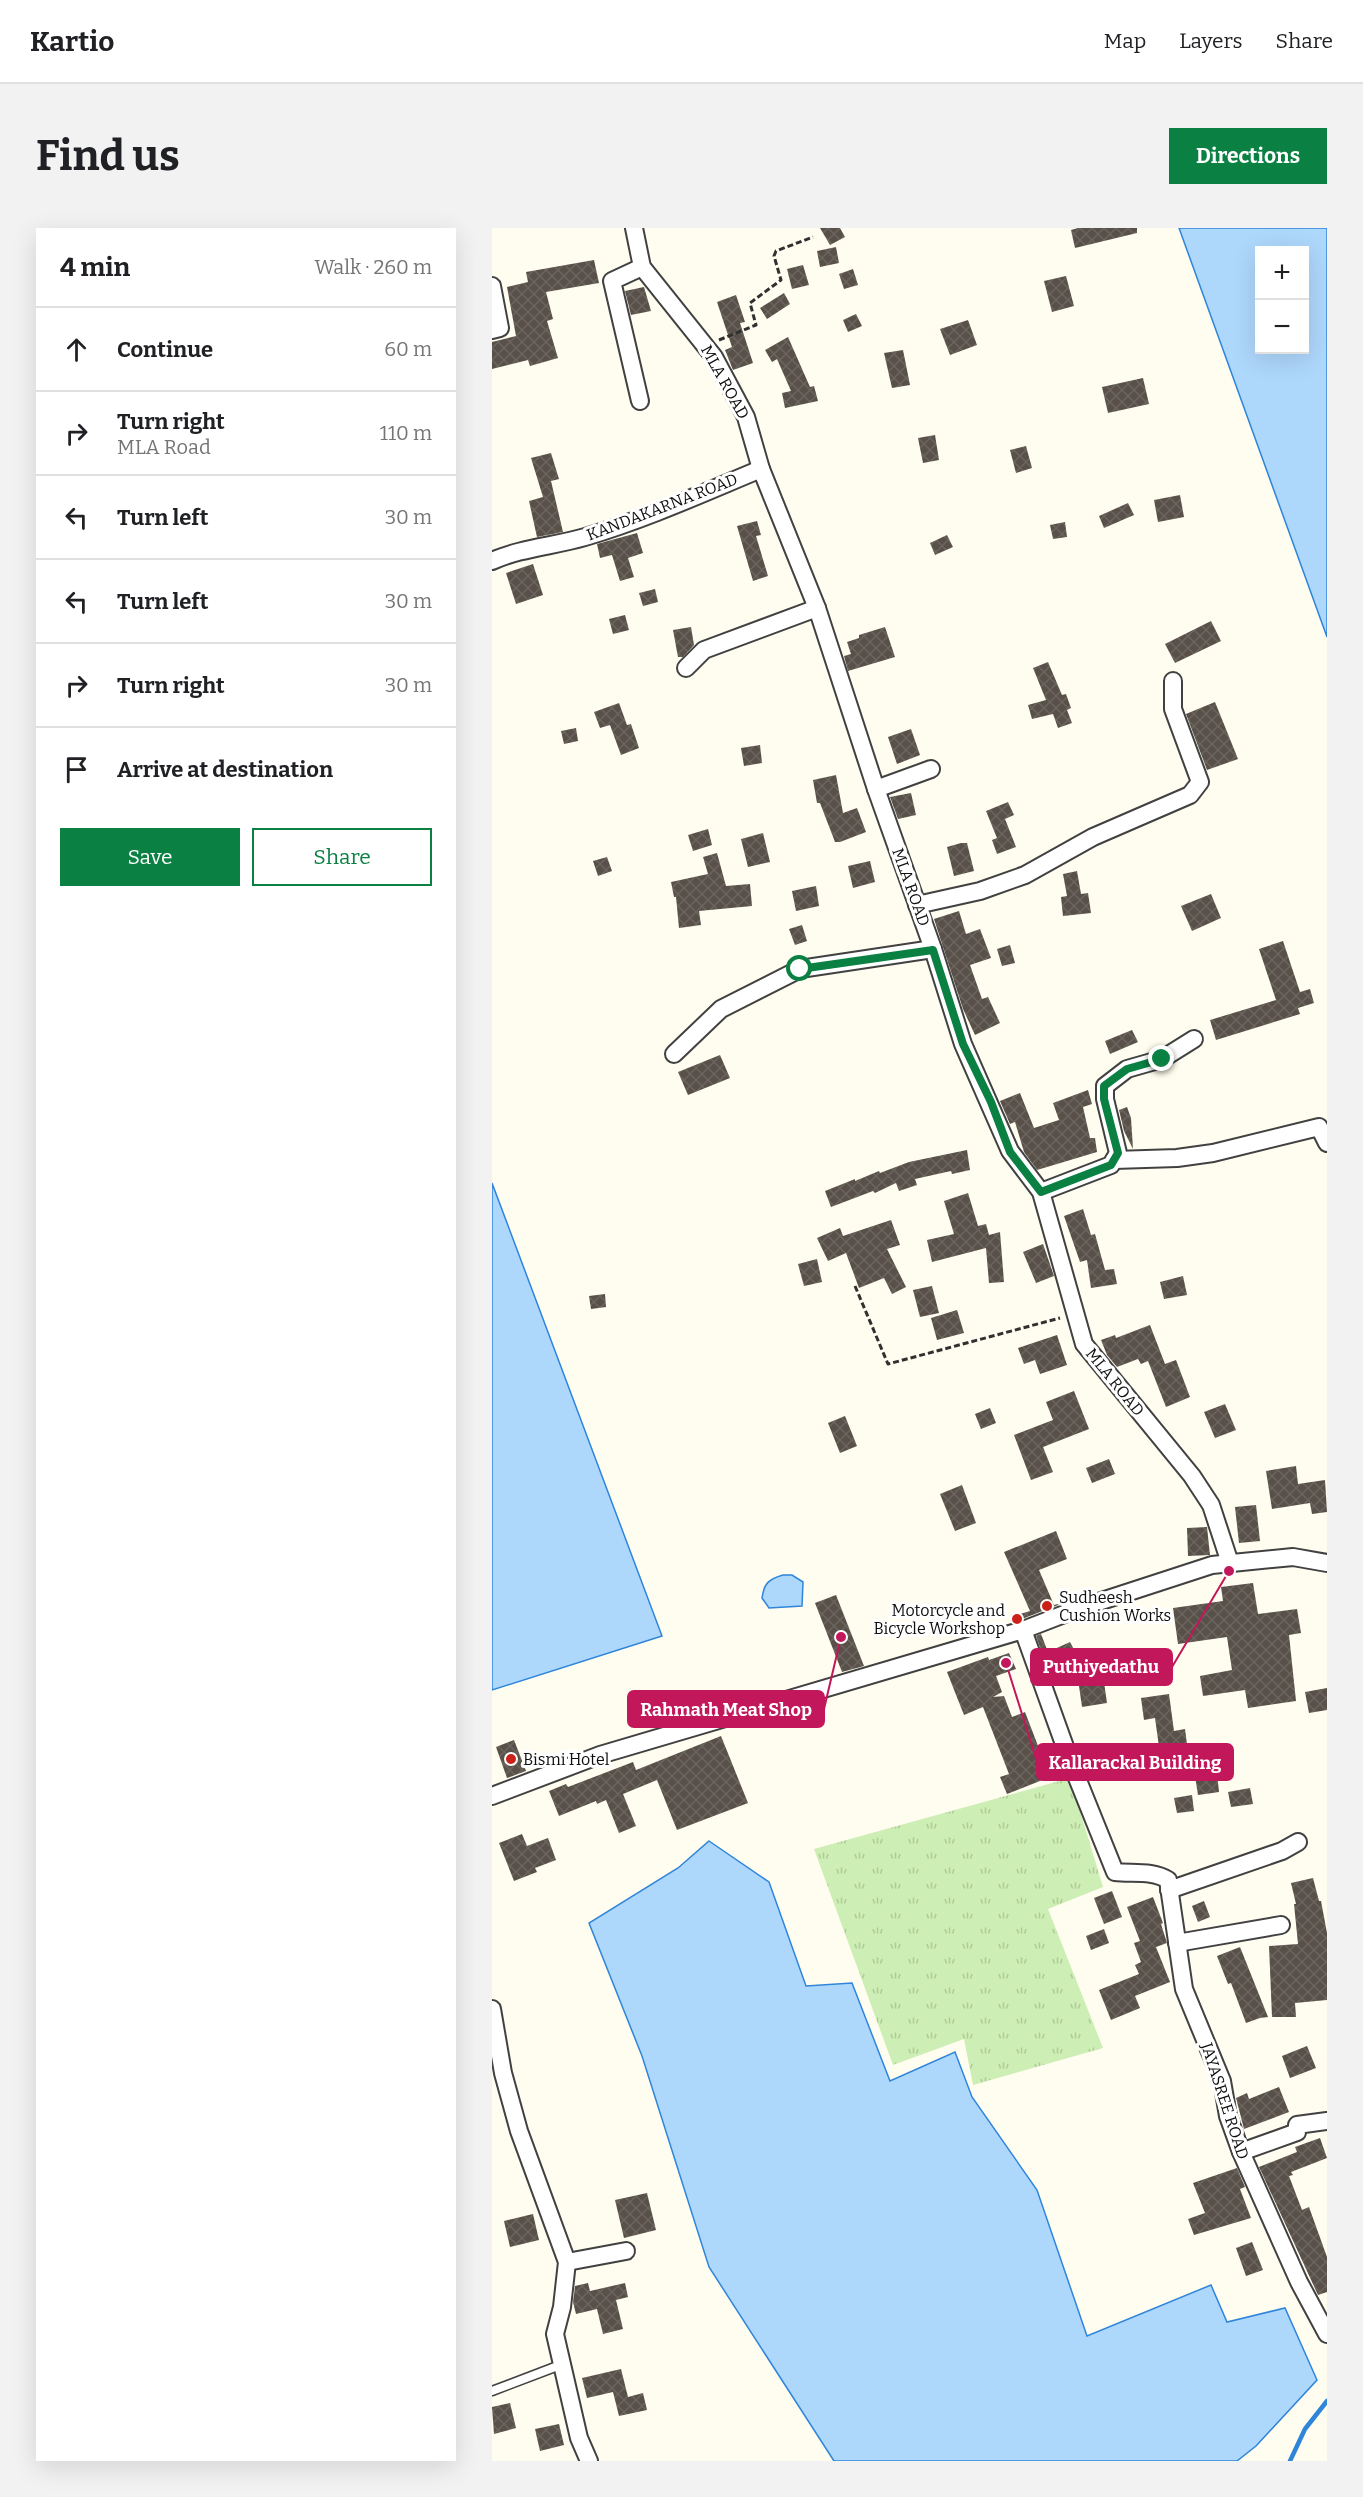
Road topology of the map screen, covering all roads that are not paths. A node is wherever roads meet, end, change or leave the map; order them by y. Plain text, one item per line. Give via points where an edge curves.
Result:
1 (634, 228) edge
2 (642, 267) junction
3 (492, 286) edge
4 (492, 330) edge
5 (640, 401) dead end
6 (761, 469) junction
7 (492, 561) edge
8 (818, 608) junction
9 (686, 668) dead end
10 (1173, 681) dead end
11 (931, 769) dead end
12 (876, 789) junction
13 (917, 905) junction
14 (933, 950) junction
15 (1194, 1039) dead end
16 (674, 1054) dead end
17 (1327, 1143) edge
18 (1114, 1160) junction
19 (1041, 1192) junction
20 (1230, 1563) junction
21 (1327, 1563) edge
22 (1023, 1630) junction
23 (492, 1796) edge
24 (1298, 1842) dead end
25 (1169, 1890) junction
26 (1281, 1925) dead end
27 (1177, 1943) junction
28 (492, 2009) edge
29 (1327, 2121) edge
30 (1240, 2152) junction
31 (626, 2252) dead end
32 (567, 2262) junction
33 (1327, 2334) edge
34 (563, 2364) junction
35 (492, 2391) edge
36 (589, 2461) edge

1 - 2 street, MLA ROAD
2 - 5 street via 612,281
2 - 6 street, MLA ROAD via 714,357 746,417
3 - 4 street via 500,328
6 - 7 street, KANDAKARNA ROAD via 596,534
6 - 8 street, MLA ROAD
8 - 9 street via 704,651
8 - 12 street, MLA ROAD
10 - 13 street via 1173,709 1200,782 1190,795 1093,837 1025,875 980,891
11 - 12 street
12 - 13 street, MLA ROAD
13 - 14 street, MLA ROAD
14 - 16 street via 800,969 721,1010
14 - 19 street, MLA ROAD via 963,1044 1010,1152
15 - 18 street via 1162,1059 1127,1069 1104,1086 1118,1153
17 - 18 street via 1319,1127 1213,1153
18 - 19 street via 1111,1165
19 - 20 street, MLA ROAD via 1084,1344 1192,1476 1211,1505
20 - 21 street via 1293,1557
20 - 22 street via 1212,1565
22 - 23 street via 600,1755
22 - 25 street via 1115,1872 1158,1873 1168,1880
24 - 25 street
25 - 27 street, JAYASREE ROAD
26 - 27 street
27 - 30 street, JAYASREE ROAD via 1184,1989 1222,2081
28 - 32 street via 519,2132
29 - 30 street via 1297,2125 1297,2132
30 - 33 street, JAYASREE ROAD
31 - 32 street
32 - 34 street via 555,2334
34 - 35 lane
34 - 36 street via 579,2438

